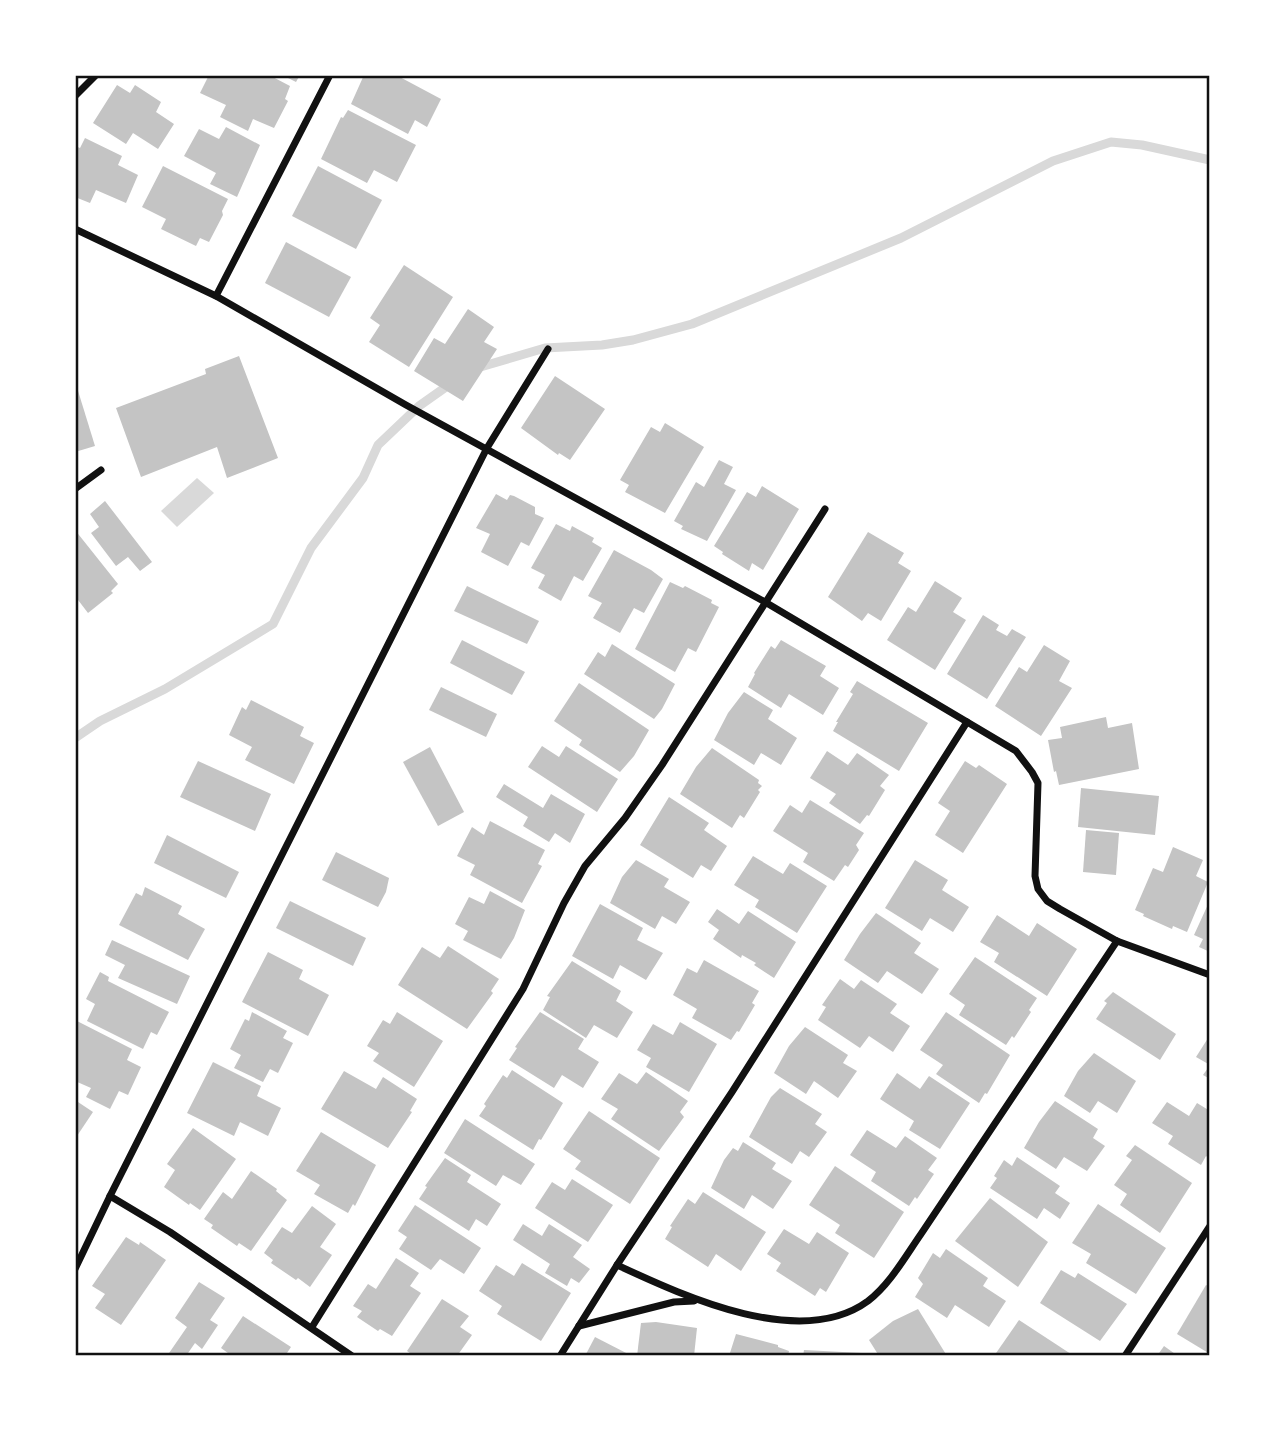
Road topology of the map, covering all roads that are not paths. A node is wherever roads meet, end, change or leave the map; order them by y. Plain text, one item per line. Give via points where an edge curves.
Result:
1 (96, 75) edge
2 (330, 75) edge
3 (75, 96) edge
4 (75, 229) edge
5 (216, 296) junction
6 (548, 349) dead end
7 (487, 449) junction
8 (101, 470) dead end
9 (75, 489) edge
10 (825, 509) dead end
11 (765, 602) junction
12 (967, 722) junction
13 (1117, 941) junction
14 (1210, 975) edge
15 (110, 1196) junction
16 (1210, 1226) edge
17 (617, 1265) junction
18 (75, 1269) edge
19 (698, 1301) junction
20 (579, 1326) junction
21 (312, 1327) junction
22 (352, 1356) edge
23 (560, 1356) edge
24 (1125, 1356) edge

1 - 3 street
2 - 5 street
4 - 5 street
5 - 7 street
6 - 7 street
7 - 11 street
7 - 15 street
8 - 9 street
10 - 11 street
11 - 12 street
11 - 21 street via 662,765 585,866 523,989
12 - 13 street via 1016,751 1038,783 1034,865 1038,889 1047,901
12 - 17 street
13 - 14 street
13 - 19 street via 888,1281 869,1300 836,1315 773,1320
15 - 18 street
15 - 21 street
16 - 24 street
17 - 19 street
17 - 20 street
19 - 20 street
20 - 23 street
21 - 22 street

